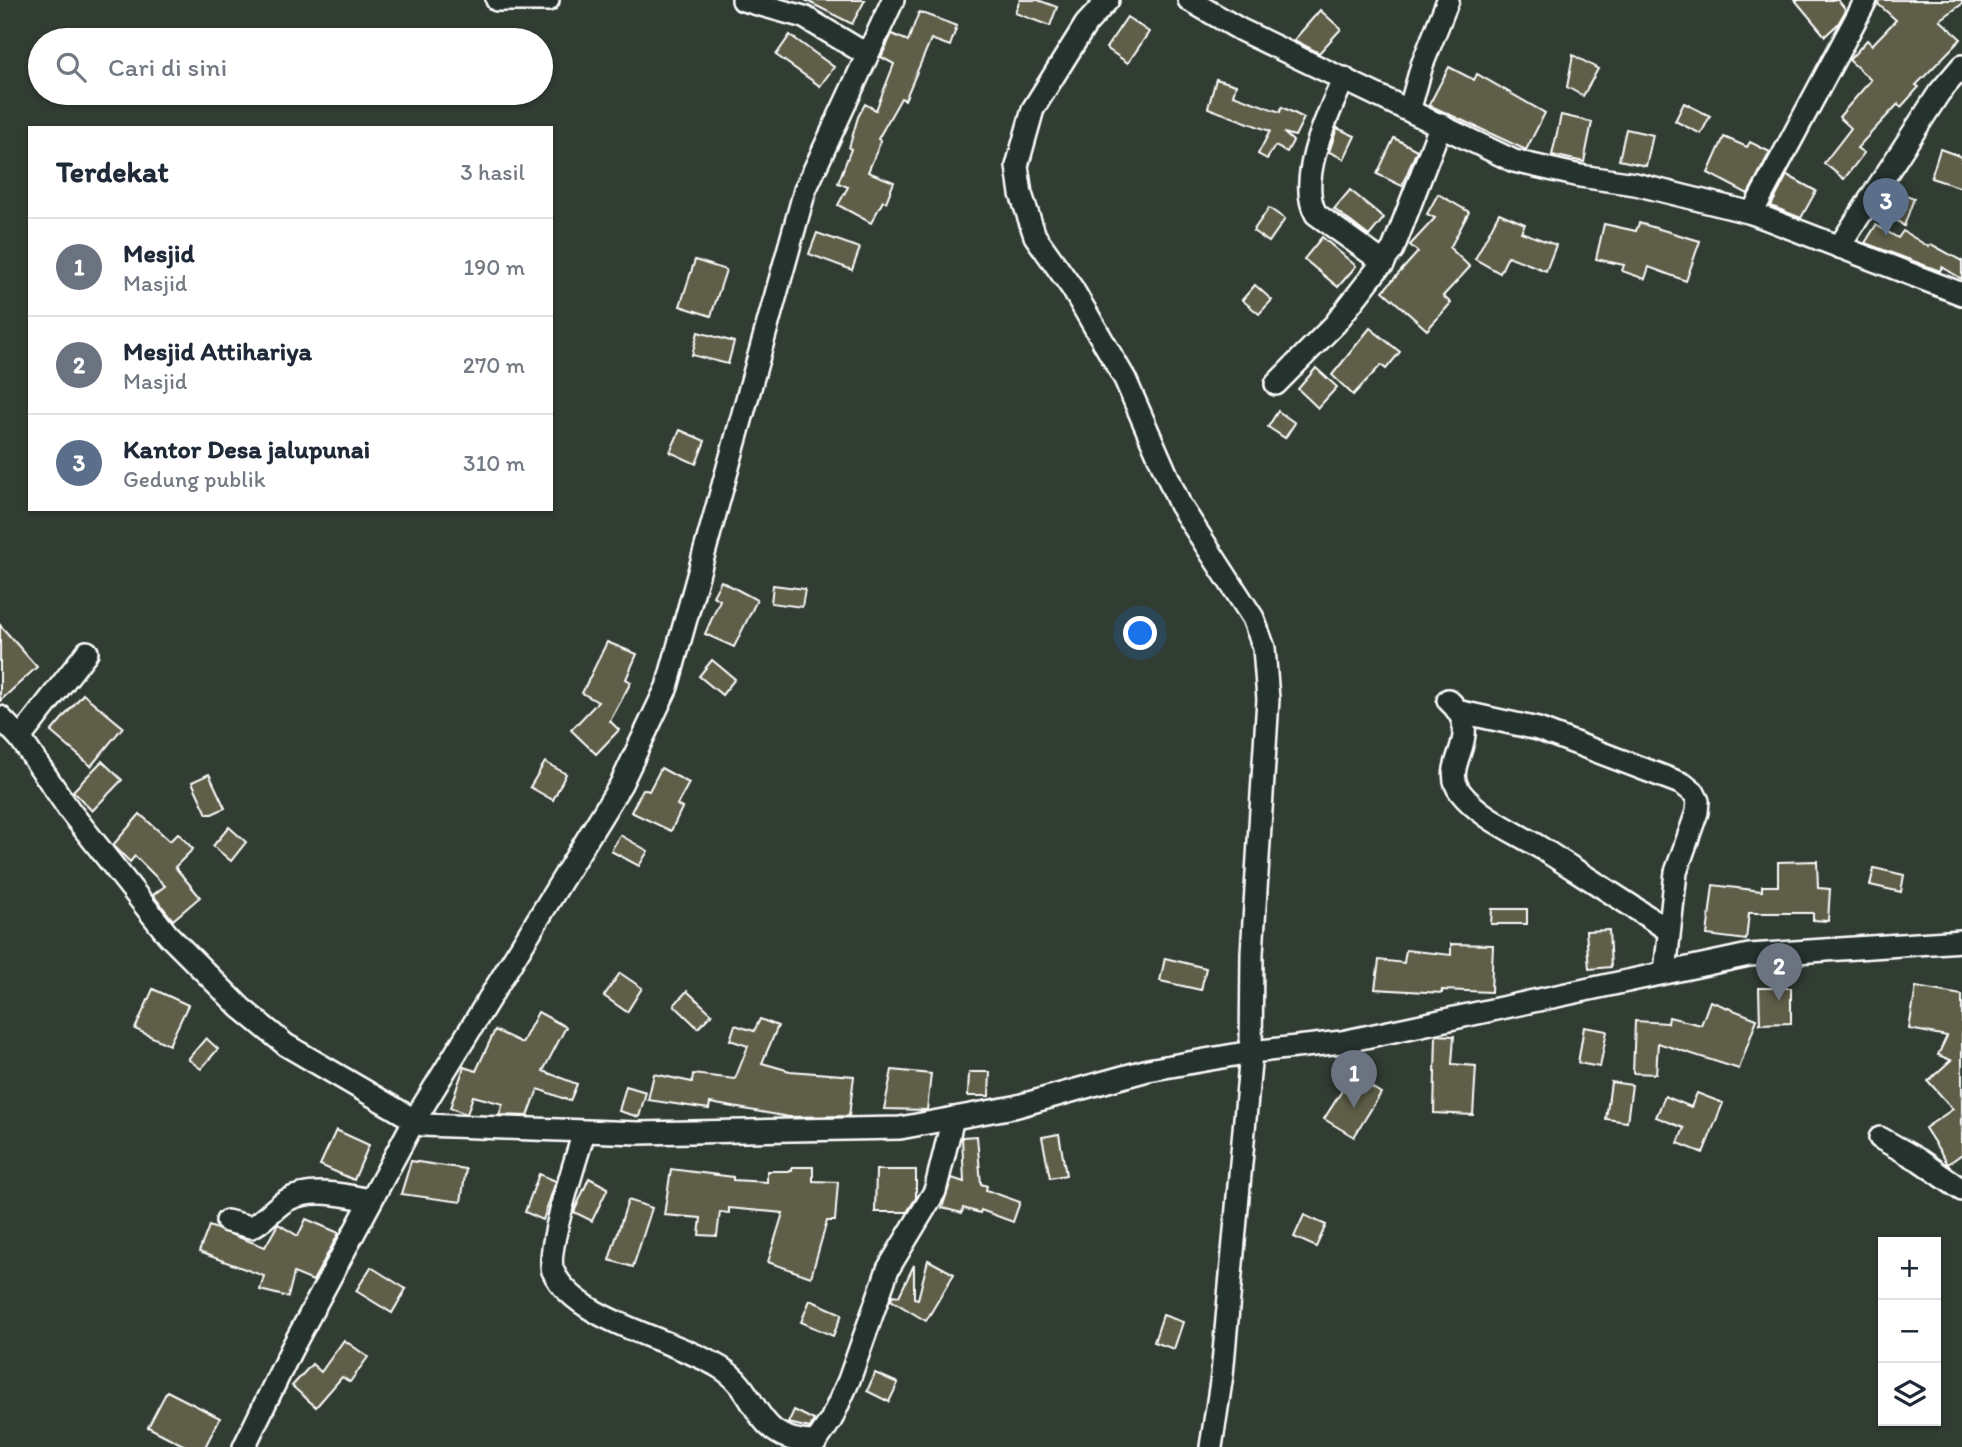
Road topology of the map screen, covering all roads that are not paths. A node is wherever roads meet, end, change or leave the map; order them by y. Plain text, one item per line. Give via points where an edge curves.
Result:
1 (496, 0) edge
2 (548, 0) edge
3 (743, 0) edge
4 (893, 0) edge
5 (1108, 0) edge
6 (1189, 0) edge
7 (1448, 0) edge
8 (1866, 0) edge
9 (866, 54) junction
10 (1962, 66) edge
11 (1344, 78) junction
12 (1410, 108) junction
13 (1441, 124) junction
14 (1752, 213) junction
15 (1839, 247) junction
16 (1384, 263) junction
17 (1962, 294) edge
18 (1276, 384) dead end
19 (87, 652) dead end
20 (0, 717) edge
21 (20, 738) junction
22 (1668, 930) junction
23 (1962, 941) edge
24 (1665, 971) junction
25 (1251, 1052) junction
26 (953, 1118) junction
27 (414, 1121) junction
28 (584, 1132) junction
29 (1880, 1138) dead end
30 (1962, 1191) edge
31 (370, 1200) junction
32 (227, 1221) dead end
33 (244, 1447) edge
34 (1211, 1447) edge

1 - 2 street
3 - 9 street via 804,17
4 - 9 street
5 - 25 street via 1086,24 1033,108 1017,166 1035,236 1072,288 1125,379 1180,505 1254,618 1264,648 1268,699 1252,953
6 - 11 street
7 - 12 street
8 - 14 street
9 - 27 street via 805,190 667,687 621,784
10 - 15 street
11 - 12 street
11 - 16 street via 1323,124 1312,167 1310,203 1316,214
12 - 13 street
13 - 14 street via 1514,161
13 - 16 street
14 - 15 street
15 - 17 street
16 - 18 street via 1335,324
19 - 21 street
20 - 21 street
21 - 27 street via 69,811 168,935 241,1007 286,1045
22 - 22 street via 1676,872 1697,812 1694,793 1683,784 1565,738 1454,706 1466,730 1455,768 1461,793 1514,833
22 - 24 street
23 - 24 street via 1749,955
24 - 25 street via 1342,1042
25 - 26 street via 1148,1070 1014,1107
25 - 34 street via 1222,1375
26 - 28 street via 839,1132
26 - 28 street via 935,1191 888,1269 849,1380 816,1442 789,1438 772,1429 724,1369 612,1319 565,1289 552,1268 553,1245
27 - 28 street via 436,1127
27 - 31 street
29 - 30 street
31 - 32 street via 337,1193 306,1195 290,1198 251,1227
31 - 33 street

